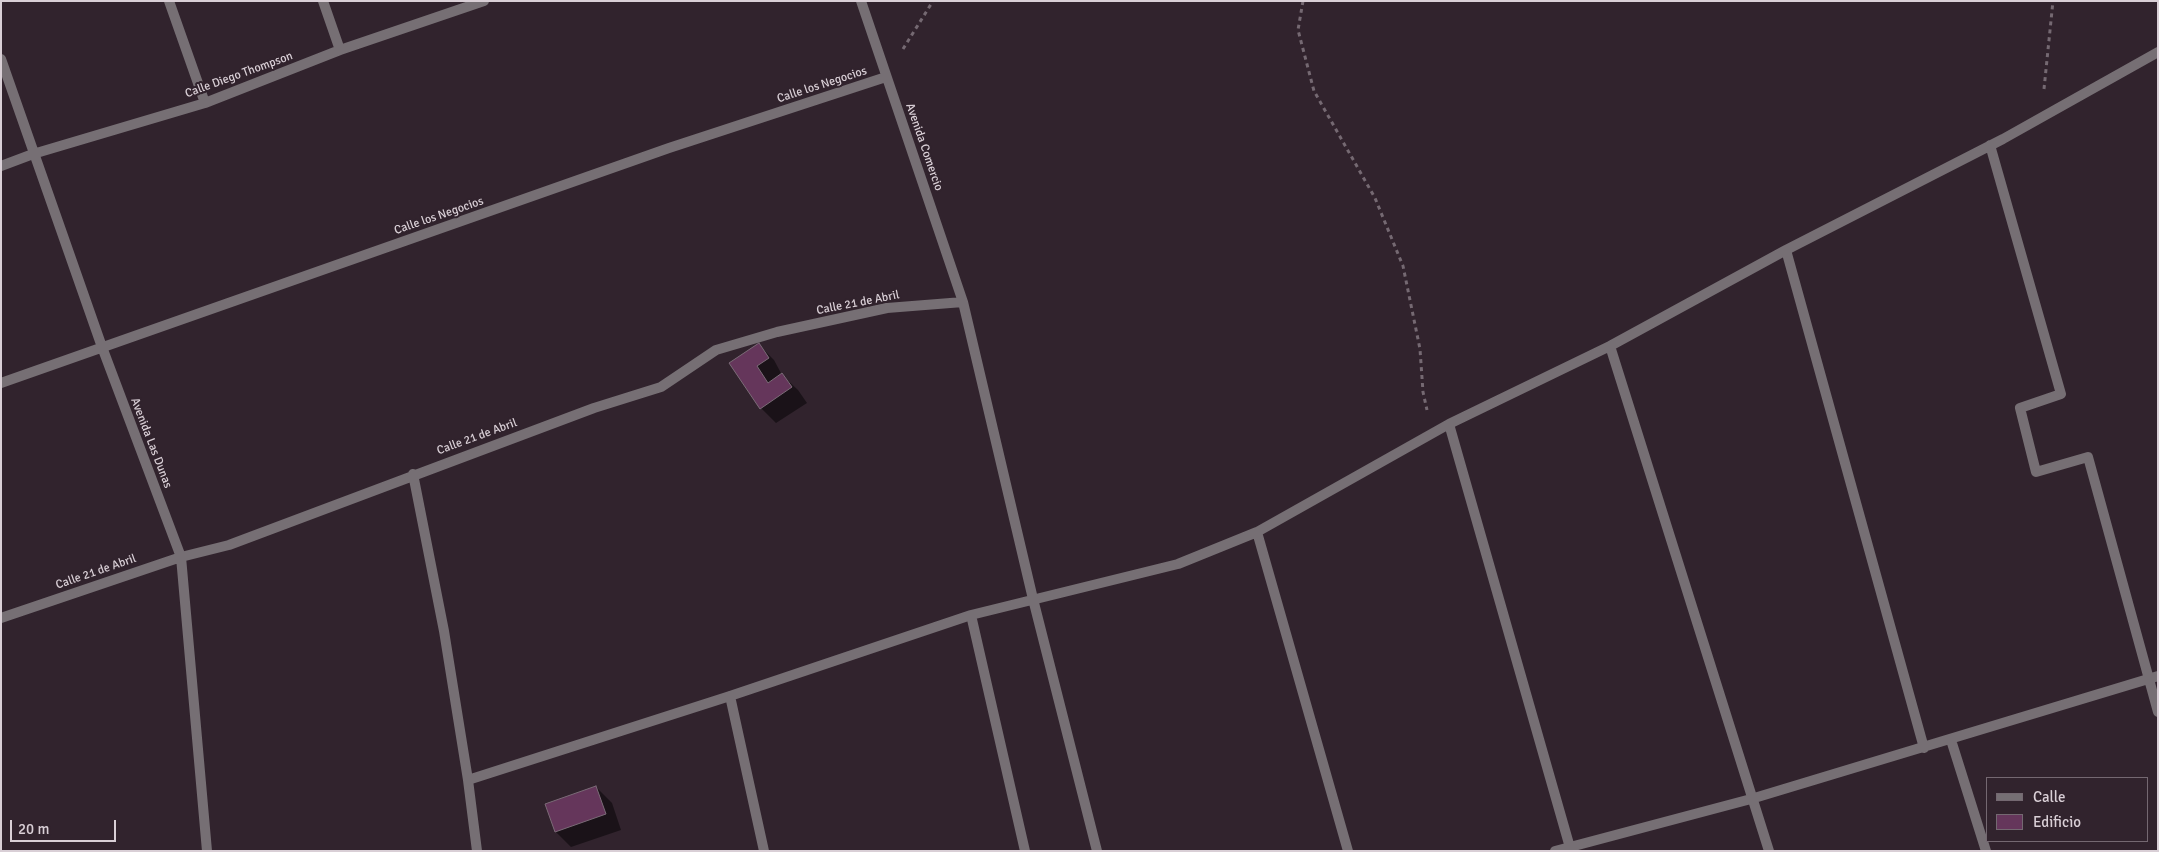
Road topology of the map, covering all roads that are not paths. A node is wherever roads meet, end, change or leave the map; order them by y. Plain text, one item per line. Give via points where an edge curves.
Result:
1 (169, 1) edge
2 (323, 1) edge
3 (484, 1) edge
4 (861, 1) edge
5 (340, 50) junction
6 (2158, 52) edge
7 (1, 60) edge
8 (886, 77) junction
9 (205, 103) junction
10 (1990, 145) junction
11 (33, 154) junction
12 (1, 166) edge
13 (1786, 250) junction
14 (964, 302) junction
15 (1610, 346) junction
16 (102, 347) junction
17 (1, 383) edge
18 (1449, 424) junction
19 (413, 474) junction
20 (1257, 532) junction
21 (181, 557) junction
22 (1033, 599) junction
23 (971, 615) junction
24 (1, 618) edge
25 (2153, 678) edge
26 (730, 696) junction
27 (2158, 712) edge
28 (1951, 740) junction
29 (1924, 748) junction
30 (468, 780) junction
31 (1752, 799) junction
32 (1571, 848) edge
33 (207, 851) edge
34 (477, 851) edge
35 (764, 851) edge
36 (1025, 851) edge
37 (1097, 851) edge
38 (1348, 851) edge
39 (1555, 851) edge
40 (1769, 851) edge
41 (1986, 851) edge

1 - 9 street
2 - 5 street
3 - 5 street, Calle Diego Thompson
4 - 8 street, Avenida Comercio
5 - 9 street, Calle Diego Thompson
6 - 10 street
7 - 11 street, Avenida Las Dunas
8 - 14 street, Avenida Comercio
8 - 16 street, Calle los Negocios via 669,148
9 - 11 street, Calle Diego Thompson
10 - 13 street
10 - 25 street via 2060,394 2020,408 2036,472 2088,457
11 - 12 street, Calle Diego Thompson
11 - 16 street, Avenida Las Dunas
13 - 15 street
13 - 29 street
14 - 19 street, Calle 21 de Abril via 887,308 776,332 716,350 660,387
14 - 22 street, Avenida Comercio
15 - 18 street
15 - 31 street
16 - 17 street, Calle los Negocios
16 - 21 street, Avenida Las Dunas
18 - 20 street
18 - 32 street
19 - 21 street, Calle 21 de Abril via 229,545
19 - 30 street via 444,631
20 - 22 street via 1178,564
20 - 38 street
21 - 24 street, Calle 21 de Abril
21 - 33 street, Avenida Las Dunas
22 - 23 street
22 - 37 street, Avenida Comercio
23 - 26 street
23 - 36 street
25 - 27 street
25 - 28 street
26 - 30 street
26 - 35 street
28 - 29 street
28 - 41 street
29 - 31 street
30 - 34 street
31 - 32 street
31 - 40 street
32 - 39 street

